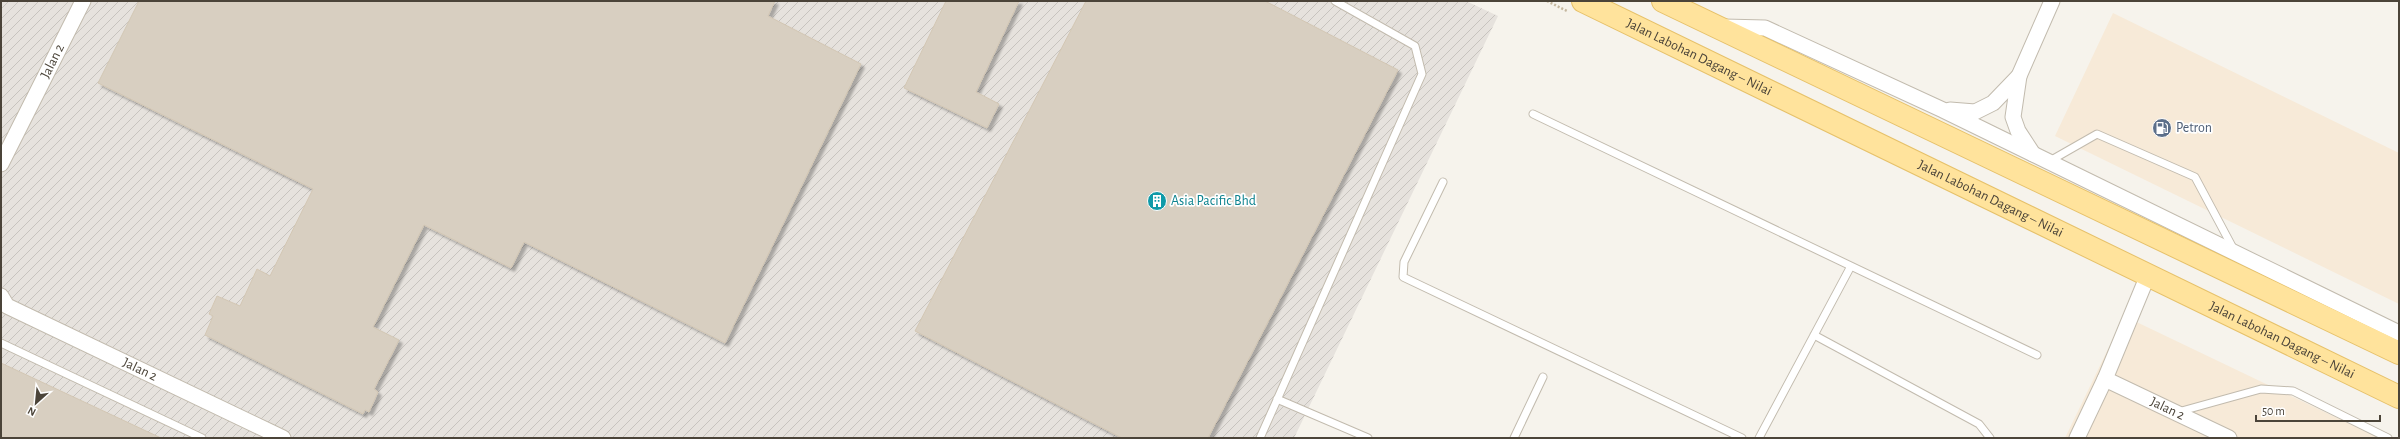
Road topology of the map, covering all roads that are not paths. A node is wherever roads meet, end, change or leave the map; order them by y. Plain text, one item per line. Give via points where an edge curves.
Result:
1 (83, 1) edge
2 (1335, 1) edge
3 (1583, 1) edge
4 (1663, 1) edge
5 (2052, 1) edge
6 (1715, 27) junction
7 (2019, 76) junction
8 (1944, 110) junction
9 (1533, 114) dead end
10 (2033, 154) junction
11 (2048, 162) junction
12 (1, 164) edge
13 (1442, 182) dead end
14 (2236, 254) junction
15 (1850, 266) junction
16 (2148, 275) junction
17 (1, 296) edge
18 (2399, 333) edge
19 (1814, 335) junction
20 (1, 343) edge
21 (2399, 353) edge
22 (2037, 355) dead end
23 (1543, 377) dead end
24 (2104, 379) junction
25 (2399, 397) edge
26 (1277, 399) junction
27 (2174, 413) junction
28 (1516, 437) edge
29 (202, 438) edge
30 (283, 438) edge
31 (1260, 438) edge
32 (1368, 438) edge
33 (1742, 438) edge
34 (1759, 438) edge
35 (1990, 438) edge
36 (2077, 438) edge
37 (2229, 438) edge
38 (2388, 438) edge

1 - 12 street, Jalan 2
2 - 26 lane via 1415,46 1422,74
3 - 16 main road, Jalan Labohan Dagang ‒ Nilai
4 - 6 main road
5 - 7 street
6 - 8 street via 1765,28
6 - 21 main road
7 - 8 street via 1993,103 1975,112
7 - 10 street via 2013,117 2018,131
8 - 10 street
9 - 15 lane
10 - 11 street
11 - 14 street
11 - 14 lane via 2097,134 2195,177
13 - 33 lane via 1404,262 1403,277
14 - 18 street
15 - 19 lane
15 - 22 lane
16 - 24 street
16 - 25 main road, Jalan Labohan Dagang ‒ Nilai
17 - 30 street, Jalan 2 via 7,306
19 - 34 lane
19 - 35 lane via 1979,424
20 - 29 lane
23 - 28 lane
24 - 27 street, Jalan 2
24 - 36 street
26 - 31 lane
26 - 32 lane
27 - 37 street, Jalan 2
27 - 38 lane via 2261,390 2293,391

